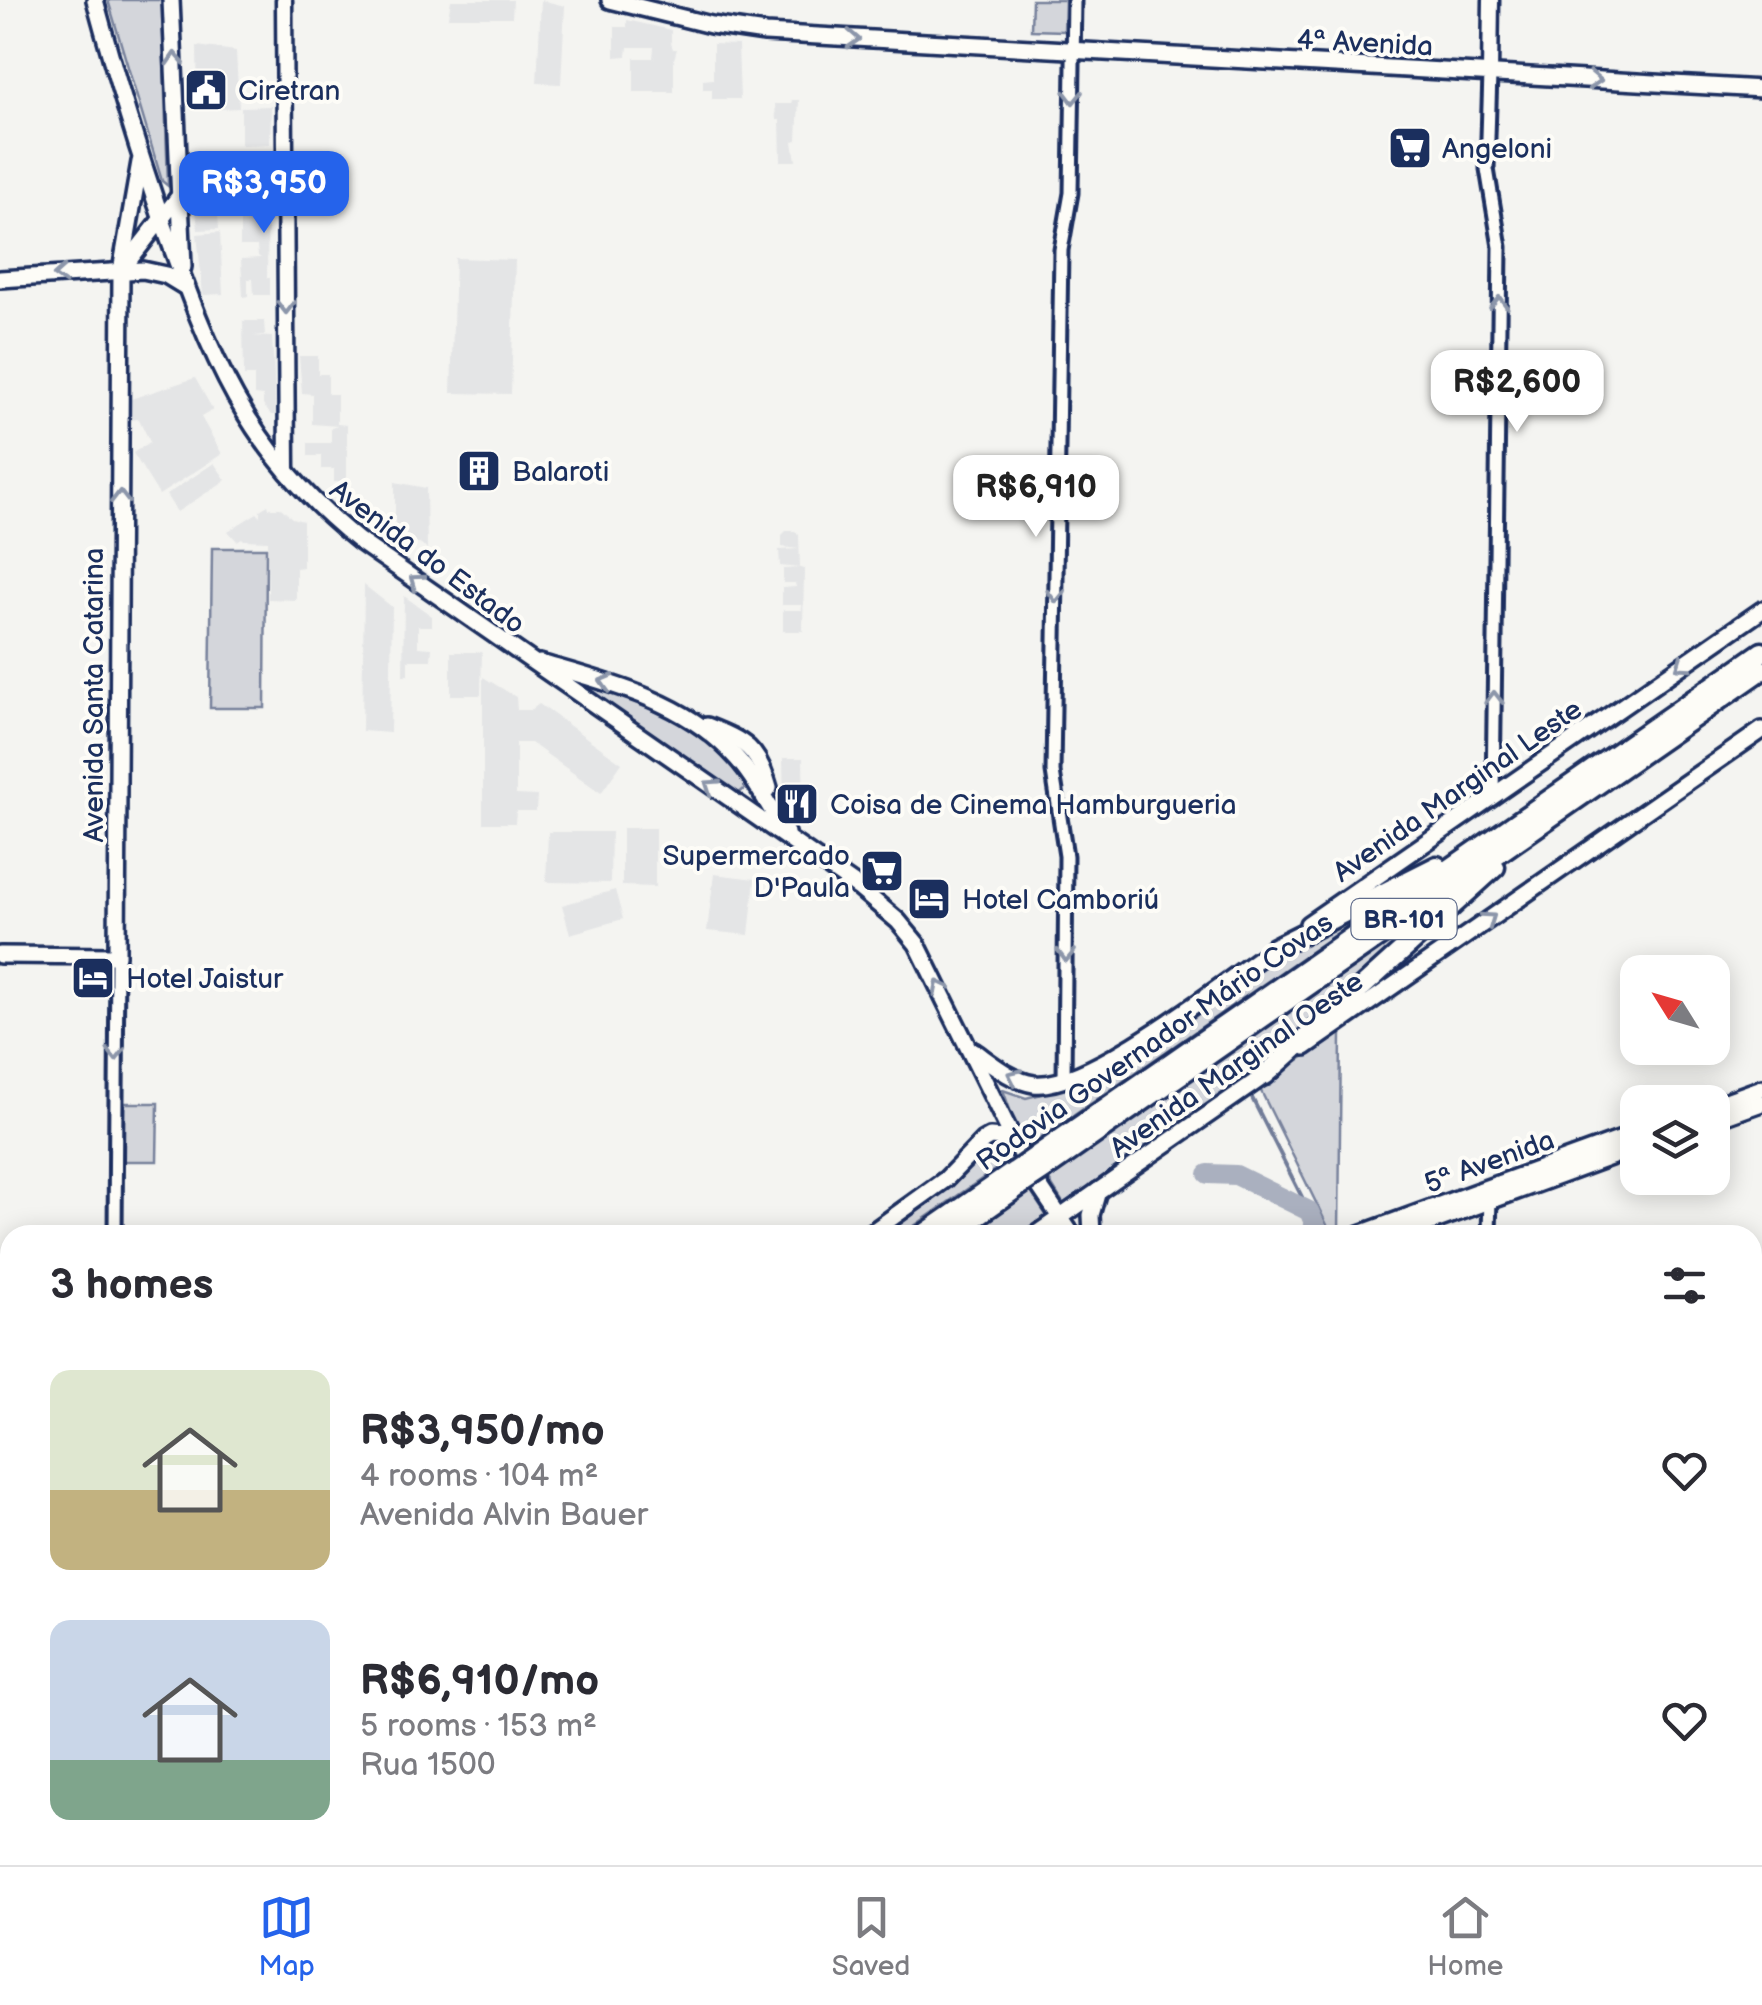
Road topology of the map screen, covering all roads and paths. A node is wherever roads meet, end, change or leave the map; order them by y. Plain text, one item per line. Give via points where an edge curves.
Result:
1 (95, 0) edge
2 (171, 0) edge
3 (284, 0) edge
4 (610, 0) edge
5 (1074, 0) edge
6 (1491, 0) edge
7 (1074, 51) junction
8 (1490, 74) junction
9 (1762, 89) edge
10 (141, 158) junction
11 (180, 194) junction
12 (162, 218) junction
13 (121, 271) junction
14 (0, 279) edge
15 (184, 286) junction
16 (287, 472) junction
17 (1762, 610) edge
18 (1762, 652) edge
19 (524, 658) junction
20 (1762, 670) edge
21 (685, 717) junction
22 (1762, 730) edge
23 (770, 788) dead end
24 (1493, 796) junction
25 (1526, 826) junction
26 (792, 841) junction
27 (1274, 948) junction
28 (0, 954) edge
29 (117, 956) junction
30 (970, 1048) junction
31 (1266, 1074) junction
32 (1064, 1080) junction
33 (1762, 1088) edge
34 (1730, 1100) edge
35 (1762, 1103) edge
36 (1730, 1115) edge
37 (1012, 1139) junction
38 (1620, 1140) edge
39 (1620, 1154) edge
40 (1030, 1170) junction
41 (1098, 1191) junction
42 (1490, 1194) junction
43 (1060, 1218) junction
44 (115, 1225) edge
45 (882, 1225) edge
46 (939, 1225) edge
47 (962, 1225) edge
48 (1050, 1225) edge
49 (1065, 1225) edge
50 (1092, 1225) edge
51 (1389, 1225) edge
52 (1419, 1225) edge
53 (1489, 1225) edge

1 - 10 main road, Avenida do Estado
11 -> 2 main road
3 -> 16 main road
4 -> 7 main road, 4ª Avenida via 765,33
5 - 7 street
6 - 8 main road
7 - 8 main road, 4ª Avenida
7 -> 32 street via 1071,193 1061,250 1053,772 1066,856
8 -> 9 main road, 4ª Avenida
24 -> 8 street via 1500,246 1487,169
10 - 12 main road, Avenida do Estado
10 - 13 main road, Avenida Santa Catarina
11 - 12 main road
11 - 15 main road
12 - 13 main road
12 - 15 main road, Avenida do Estado
13 -> 14 main road
13 - 15 main road via 156,272
29 -> 13 main road, Avenida Santa Catarina
15 - 16 main road, Avenida do Estado via 223,377
19 -> 16 main road, Avenida do Estado via 358,541
17 -> 24 main road, Avenida Marginal Leste
18 - 25 highway, Rodovia Governador Mário Covas / BR-101
21 -> 19 main road, Avenida do Estado via 623,687
26 -> 19 main road, Avenida do Estado
20 - 25 highway, Rodovia Governador Mário Covas / BR-101
21 - 23 main road via 738,738 760,758
21 - 26 main road, Avenida do Estado via 730,750
31 -> 22 main road, Avenida Marginal Oeste
24 - 27 main road, Avenida Marginal Leste
25 - 27 highway
25 - 31 highway via 1352,999
25 - 40 highway, Rodovia Governador Mário Covas / BR-101
30 -> 26 main road, Avenida do Estado via 904,928
27 - 32 main road, Avenida Marginal Leste via 1122,1053
28 - 29 main road
29 -> 44 street, Avenida Santa Catarina
32 -> 30 main road, Avenida Marginal Leste via 1032,1084
30 - 37 main road, Avenida do Estado
31 - 41 main road, Avenida Marginal Oeste
33 - 34 main road
35 - 36 main road
37 - 40 main road, Avenida do Estado
37 - 45 main road via 983,1141 946,1179
38 - 42 main road, 5ª Avenida
39 - 42 main road, 5ª Avenida
40 - 43 main road
40 - 46 highway, Rodovia Governador Mário Covas / BR-101
40 - 47 highway, Rodovia Governador Mário Covas / BR-101
41 - 43 main road, Avenida Marginal Oeste
41 - 50 main road
42 - 51 main road, 5ª Avenida
42 - 52 main road, 5ª Avenida
42 - 53 street
43 - 48 main road, Avenida Marginal Oeste
43 - 49 main road

